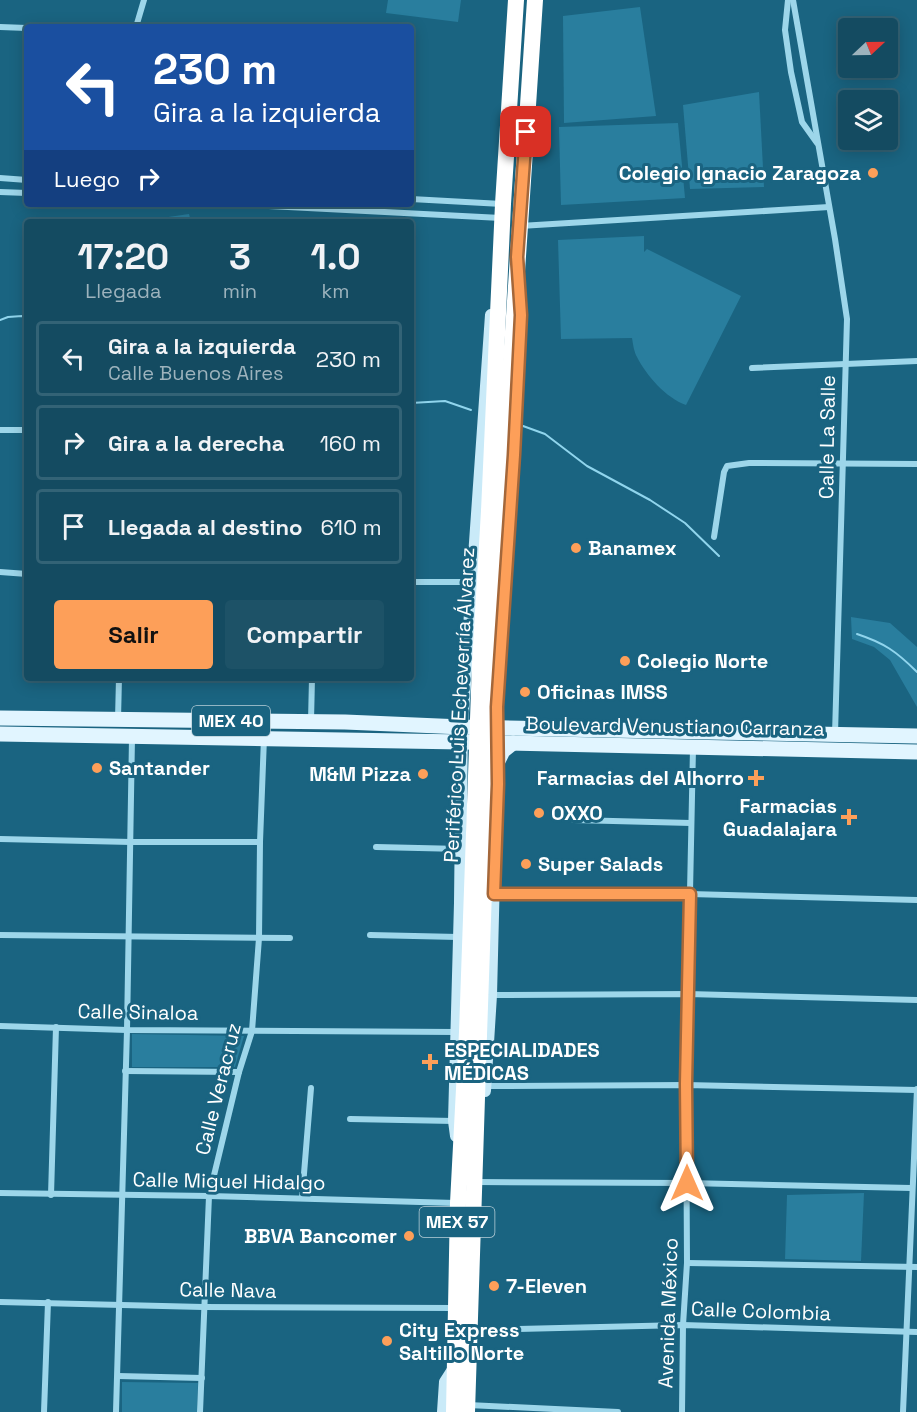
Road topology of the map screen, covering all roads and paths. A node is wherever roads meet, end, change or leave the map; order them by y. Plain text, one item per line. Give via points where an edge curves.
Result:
1 (144, 0) edge
2 (516, 0) edge
3 (535, 0) edge
4 (788, 0) edge
5 (793, 0) edge
6 (137, 24) edge
7 (0, 27) edge
8 (24, 28) edge
9 (526, 132) junction
10 (818, 143) junction
11 (0, 178) edge
12 (24, 180) edge
13 (0, 192) edge
14 (24, 193) edge
15 (414, 199) edge
16 (346, 207) edge
17 (829, 207) junction
18 (502, 211) junction
19 (519, 226) junction
20 (517, 257) junction
21 (500, 270) junction
22 (917, 361) edge
23 (845, 364) junction
24 (752, 368) dead end
25 (0, 430) edge
26 (24, 430) edge
27 (843, 463) junction
28 (917, 464) edge
29 (495, 511) junction
30 (714, 537) dead end
31 (0, 572) edge
32 (24, 574) edge
33 (414, 582) edge
34 (472, 582) junction
35 (119, 681) edge
36 (312, 681) edge
37 (463, 702) junction
38 (497, 704) junction
39 (0, 718) edge
40 (118, 720) junction
41 (311, 722) junction
42 (497, 727) junction
43 (0, 734) edge
44 (462, 734) junction
45 (835, 735) junction
46 (132, 736) junction
47 (917, 736) edge
48 (264, 738) junction
49 (497, 743) junction
50 (513, 743) junction
51 (693, 748) junction
52 (917, 752) edge
53 (497, 763) junction
54 (462, 765) junction
55 (498, 784) junction
56 (574, 820) dead end
57 (691, 823) junction
58 (0, 839) edge
59 (131, 842) junction
60 (260, 842) junction
61 (376, 847) dead end
62 (460, 849) junction
63 (494, 894) junction
64 (690, 894) junction
65 (917, 900) edge
66 (0, 935) edge
67 (370, 935) dead end
68 (129, 936) junction
69 (458, 937) junction
70 (259, 938) junction
71 (290, 938) dead end
72 (688, 994) junction
73 (491, 995) junction
74 (917, 1000) edge
75 (0, 1026) edge
76 (56, 1027) junction
77 (127, 1030) junction
78 (252, 1030) junction
79 (467, 1033) junction
80 (125, 1071) junction
81 (240, 1072) junction
82 (686, 1084) junction
83 (485, 1086) junction
84 (312, 1088) dead end
85 (917, 1089) edge
86 (351, 1119) dead end
87 (454, 1121) junction
88 (478, 1121) junction
89 (459, 1164) junction
90 (476, 1182) junction
91 (687, 1183) junction
92 (911, 1188) junction
93 (0, 1193) edge
94 (51, 1195) junction
95 (122, 1196) junction
96 (209, 1196) junction
97 (302, 1198) junction
98 (458, 1203) junction
99 (687, 1263) junction
100 (909, 1266) junction
101 (917, 1267) edge
102 (0, 1302) edge
103 (48, 1302) junction
104 (119, 1304) junction
105 (203, 1307) junction
106 (455, 1308) junction
107 (682, 1325) junction
108 (471, 1330) junction
109 (905, 1332) junction
110 (917, 1332) edge
111 (455, 1367) junction
112 (118, 1376) junction
113 (202, 1378) junction
114 (462, 1410) edge
115 (44, 1412) edge
116 (116, 1412) edge
117 (200, 1412) edge
118 (443, 1412) edge
119 (618, 1412) edge
120 (682, 1412) edge
121 (903, 1412) edge

1 - 6 street
2 - 18 highway, Periférico Luis Echeverría Álvarez
3 - 9 highway, Periférico Luis Echeverría Álvarez
4 - 10 street, Calle La Salle via 785,30 802,122
5 - 10 street, Calle La Salle
7 - 8 street
9 - 18 highway
9 - 19 highway, Periférico Luis Echeverría Álvarez
10 - 17 street, Calle La Salle
11 - 12 street
13 - 14 street
15 - 18 street
16 - 18 street
17 - 19 street
17 - 23 street, Calle La Salle via 847,319
18 - 21 highway, Periférico Luis Echeverría Álvarez
19 - 20 highway, Periférico Luis Echeverría Álvarez
20 - 29 highway, Periférico Luis Echeverría Álvarez
20 - 38 street, Periférico Luis Echeverría Álvarez via 521,315
21 - 29 highway, Periférico Luis Echeverría Álvarez
21 - 34 street via 493,293 489,335
22 - 23 street
23 - 24 street
23 - 27 street, Calle La Salle
25 - 26 street
27 - 28 street
27 - 30 street via 732,465 725,469
27 - 45 street, Calle La Salle
29 - 79 highway, Periférico Luis Echeverría Álvarez / MEX 57, bridge via 492,659
31 - 32 street
33 - 34 street
34 - 37 street
35 - 40 street
36 - 41 street
37 - 38 street via 477,715 488,714
37 - 44 street
38 - 42 street, Periférico Luis Echeverría Álvarez
39 - 40 main road, Boulevard Venustiano Carranza / MEX 40
40 - 41 main road, Boulevard Venustiano Carranza / MEX 40
41 - 44 main road, Boulevard Venustiano Carranza / MEX 40
42 - 44 main road, Boulevard Venustiano Carranza / MEX 40
42 - 45 main road, Boulevard Venustiano Carranza / MEX 40
42 - 49 street, Periférico Luis Echeverría Álvarez
43 - 46 main road, Boulevard Venustiano Carranza / MEX 40
44 - 48 main road, Boulevard Venustiano Carranza / MEX 40
44 - 49 main road, Boulevard Venustiano Carranza / MEX 40
44 - 54 street
45 - 47 main road, Boulevard Venustiano Carranza / MEX 40
46 - 48 main road, Boulevard Venustiano Carranza / MEX 40
46 - 59 street
48 - 60 street, Calle Veracruz
49 - 50 main road, Boulevard Venustiano Carranza / MEX 40
49 - 53 street, Periférico Luis Echeverría Álvarez
50 - 51 main road, Boulevard Venustiano Carranza / MEX 40
50 - 53 main road
51 - 52 main road, Boulevard Venustiano Carranza / MEX 40
51 - 57 street, Avenida México
53 - 55 street, Periférico Luis Echeverría Álvarez
54 - 55 street via 472,755 484,754 493,761
54 - 62 street
55 - 63 street, Periférico Luis Echeverría Álvarez
56 - 57 street
57 - 64 street, Avenida México
58 - 59 street
59 - 60 street
59 - 68 street
60 - 70 street, Calle Veracruz
61 - 62 street
62 - 69 street
63 - 64 street
63 - 73 street, Periférico Luis Echeverría Álvarez
64 - 65 street
64 - 72 street, Avenida México
66 - 68 street
67 - 69 street
68 - 70 street
68 - 77 street
69 - 79 street
70 - 71 street
70 - 78 street, Calle Veracruz
72 - 73 street
72 - 74 street
72 - 82 street, Avenida México
73 - 83 street, Periférico Luis Echeverría Álvarez
75 - 76 street, Calle Sinaloa
76 - 77 street, Calle Sinaloa
76 - 94 street
77 - 78 street, Calle Sinaloa
77 - 80 street
78 - 79 street, Calle Sinaloa
78 - 81 street, Calle Veracruz
79 - 87 street
79 - 88 highway, Periférico Luis Echeverría Álvarez / MEX 57
79 - 89 highway, Periférico Luis Echeverría Álvarez / MEX 57
80 - 81 street
80 - 95 street
81 - 96 street, Calle Veracruz
82 - 83 street
82 - 85 street
82 - 91 street, Avenida México
83 - 88 street, Periférico Luis Echeverría Álvarez
84 - 97 street
85 - 92 street
86 - 87 street
87 - 89 street
88 - 90 highway, Periférico Luis Echeverría Álvarez / MEX 57
89 - 98 highway, Periférico Luis Echeverría Álvarez / MEX 57
90 - 91 street
90 - 108 highway, Periférico Luis Echeverría Álvarez / MEX 57
91 - 92 street
91 - 99 street, Avenida México
92 - 100 street
93 - 94 street, Calle Miguel Hidalgo
94 - 95 street, Calle Miguel Hidalgo
95 - 96 street, Calle Miguel Hidalgo
95 - 104 street
96 - 97 street, Calle Miguel Hidalgo
96 - 105 street, Calle Veracruz
97 - 98 street, Calle Miguel Hidalgo
98 - 106 highway, Periférico Luis Echeverría Álvarez / MEX 57
99 - 100 street
99 - 107 street, Avenida México
100 - 101 street
100 - 109 street
102 - 103 street, Calle Nava
103 - 104 street, Calle Nava
103 - 115 street
104 - 105 street, Calle Nava
104 - 112 street
105 - 106 street, Calle Nava
105 - 113 street, Calle Veracruz
106 - 111 highway, Periférico Luis Echeverría Álvarez / MEX 57
107 - 108 street, Calle Colombia
107 - 109 street, Calle Colombia
107 - 120 street, Avenida México
108 - 114 highway, Periférico Luis Echeverría Álvarez / MEX 57
109 - 110 street, Calle Colombia
109 - 121 street
111 - 114 highway, Periférico Luis Echeverría Álvarez / MEX 57
111 - 118 street via 445,1382
112 - 113 street
112 - 116 street
113 - 117 street, Calle Veracruz
114 - 119 street

